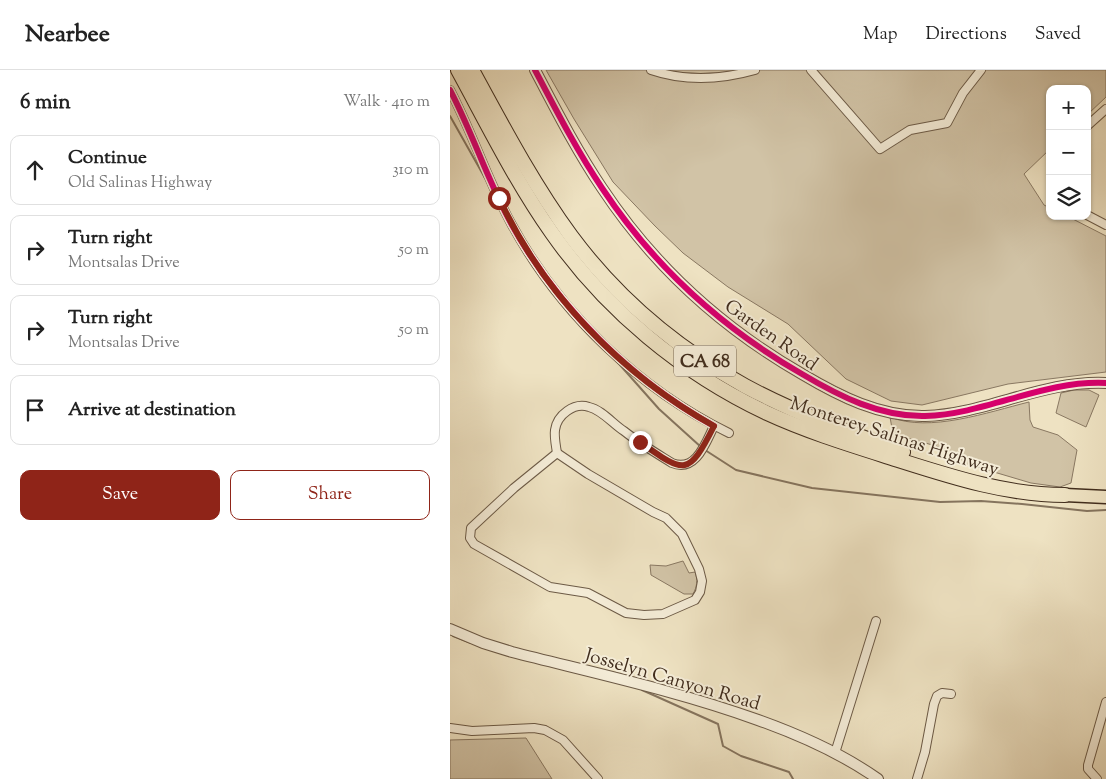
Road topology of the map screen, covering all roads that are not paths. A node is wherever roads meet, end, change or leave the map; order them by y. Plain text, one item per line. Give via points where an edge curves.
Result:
1 (458, 70) edge
2 (472, 70) edge
3 (483, 70) edge
4 (535, 70) edge
5 (651, 70) edge
6 (754, 70) edge
7 (811, 70) edge
8 (981, 70) edge
9 (450, 90) edge
10 (1106, 109) edge
11 (1091, 122) edge
12 (538, 187) junction
13 (1091, 217) edge
14 (1106, 225) edge
15 (1106, 383) edge
16 (714, 426) junction
17 (728, 434) dead end
18 (557, 453) junction
19 (1065, 495) junction
20 (1106, 497) edge
21 (876, 621) dead end
22 (450, 629) edge
23 (951, 694) dead end
24 (1106, 702) edge
25 (450, 728) edge
26 (835, 753) junction
27 (598, 779) edge
28 (878, 779) edge
29 (917, 779) edge
30 (1097, 779) edge

1 - 19 highway, Monterey Salinas Highway / CA 68 via 520,184 561,246 616,307 678,360 755,407 833,439 978,483 1022,492
2 - 12 highway, CA 68
3 - 12 highway
4 - 15 street, Garden Road via 589,168 650,252 735,330 820,385 875,408 924,416 961,412 1065,385
5 - 6 street via 697,79
7 - 8 street via 880,149 910,130 947,123 963,93
9 - 16 street via 512,224 551,285 632,369
10 - 11 street
12 - 19 highway, Monterey Salinas Highway / CA 68 via 572,237 620,292 674,339 733,379 800,412 925,461 1007,485
13 - 14 street
16 - 17 street
16 - 18 street via 697,458 678,466 599,411 581,406 569,410 559,420 555,432
18 - 18 street via 661,515 678,530 701,575 701,587 695,600 663,614 626,612 588,593 544,585 474,544 470,528
19 - 20 highway, Monterey Salinas Highway / CA 68
21 - 26 street
22 - 26 street, Josselyn Canyon Road via 512,652 703,701 780,728
23 - 29 street via 942,693 935,700
24 - 30 street via 1088,765
25 - 27 street via 472,732 545,730 563,740
26 - 28 street, Josselyn Canyon Road

